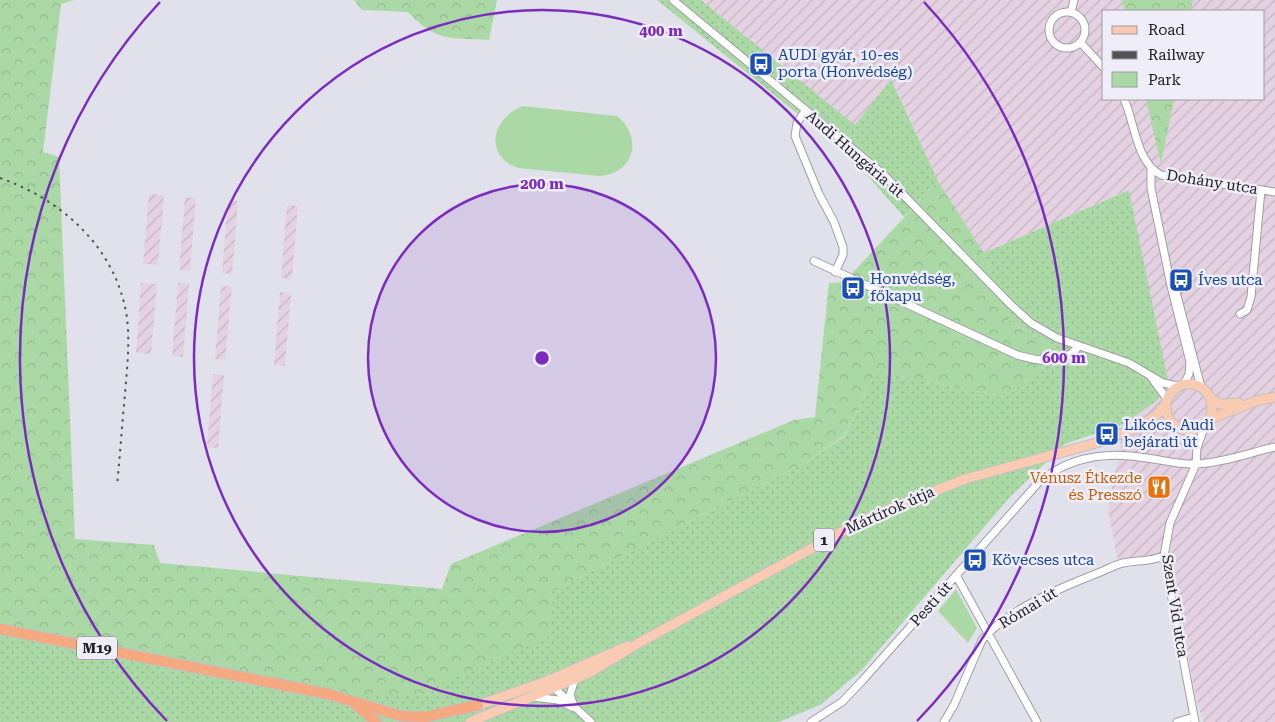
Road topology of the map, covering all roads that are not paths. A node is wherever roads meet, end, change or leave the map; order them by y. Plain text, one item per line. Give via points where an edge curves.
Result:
1 (673, 0) edge
2 (1074, 0) edge
3 (1071, 12) junction
4 (1081, 43) junction
5 (1102, 66) edge
6 (1124, 100) edge
7 (805, 111) junction
8 (1151, 169) junction
9 (1261, 190) junction
10 (1275, 192) edge
11 (814, 261) dead end
12 (835, 272) junction
13 (1170, 275) junction
14 (1240, 314) dead end
15 (1078, 347) junction
16 (1149, 375) junction
17 (1181, 385) junction
18 (1201, 387) junction
19 (1275, 397) edge
20 (1212, 399) junction
21 (1256, 401) junction
22 (1167, 402) junction
23 (1207, 422) junction
24 (1175, 425) junction
25 (1134, 429) junction
26 (1188, 430) junction
27 (1275, 447) edge
28 (1197, 448) junction
29 (1196, 464) junction
30 (1164, 556) junction
31 (956, 575) junction
32 (0, 629) edge
33 (988, 632) junction
34 (636, 644) junction
35 (575, 679) junction
36 (547, 681) junction
37 (555, 688) junction
38 (532, 697) junction
39 (349, 700) junction
40 (478, 705) junction
41 (579, 711) junction
42 (1195, 720) edge
43 (364, 722) edge
44 (376, 722) edge
45 (425, 722) edge
46 (470, 722) edge
47 (590, 722) edge
48 (811, 722) edge
49 (944, 722) edge
50 (1038, 722) edge
51 (1177, 722) edge

1 - 7 street, Audi Hungária út
2 - 3 street
3 - 4 street via 1084,24
3 - 4 street via 1061,12 1052,19 1048,28 1050,37 1053,43 1063,48 1074,48
4 - 5 street
6 - 8 street
7 - 12 street via 797,123 795,136 843,247
7 - 15 street, Audi Hungária út via 883,174 1019,313 1044,331
8 - 9 street, Dohány utca via 1161,175
8 - 13 street via 1151,188
9 - 10 street, Dohány utca
9 - 14 street via 1251,297 1247,310
11 - 12 street
12 - 15 street via 1017,355 1048,362 1069,355
13 - 17 street via 1190,362 1189,374
13 - 18 street via 1180,300
15 - 16 street, Audi Hungária út via 1118,358
16 - 17 street, Audi Hungária út via 1169,385
16 - 22 street
17 - 18 main road
17 - 22 main road, Mártírok útja / 1
18 - 20 main road
19 - 21 main road
20 - 21 main road via 1228,404
20 - 23 main road via 1213,407
21 - 23 main road
22 - 24 main road via 1169,418
22 - 25 main road, Mártírok útja / 1 via 1155,416
23 - 26 main road
23 - 28 street
24 - 25 main road, Mártírok útja / 1
24 - 26 main road, Mártírok útja / 1
25 - 34 main road, Mártírok útja / 1 via 1096,443 992,470 896,505 836,534
26 - 28 street
27 - 29 street, Pesti út
28 - 29 street
29 - 30 street, Szent Vid utca via 1175,507
29 - 31 street, Pesti út via 1106,455 1070,462 1039,482
30 - 33 street, Római út via 1152,561 1123,563 1074,583 1031,604
30 - 42 street, Szent Vid utca
31 - 33 street
31 - 48 street, Pesti út via 842,702
32 - 39 highway, M19
33 - 49 street, Római út
33 - 50 street
34 - 35 main road, 1 via 612,661
34 - 36 main road, 1
35 - 37 main road, 1
35 - 41 street via 570,695
36 - 37 street
36 - 40 main road, 1
37 - 38 main road, 1
37 - 41 street
38 - 41 street via 558,700
38 - 46 main road, 1
39 - 40 highway via 413,717
39 - 43 highway via 364,716
39 - 44 highway
40 - 45 main road, 1
41 - 47 street
42 - 51 street

